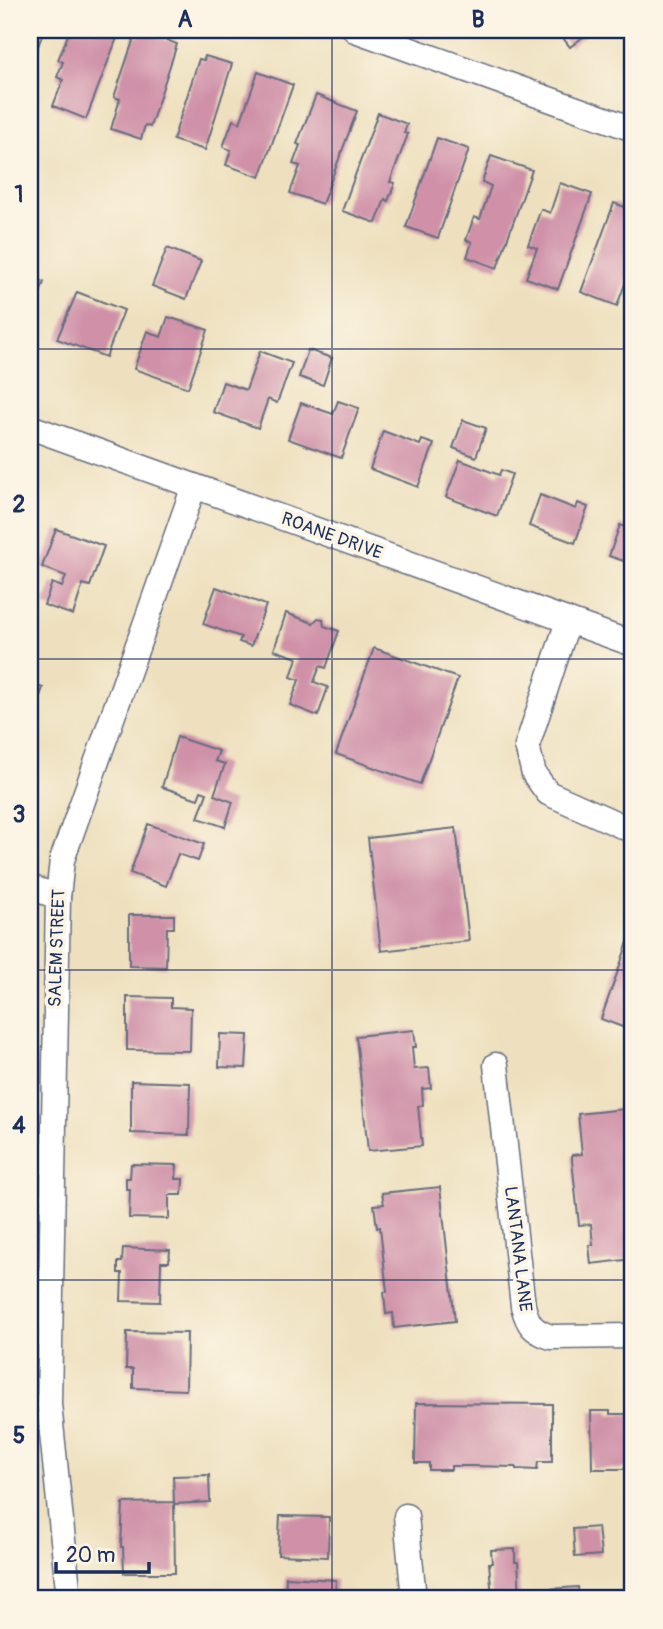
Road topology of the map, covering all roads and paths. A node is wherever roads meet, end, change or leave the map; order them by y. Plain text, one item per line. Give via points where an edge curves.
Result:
1 (355, 30) edge
2 (395, 30) edge
3 (410, 50) junction
4 (633, 129) edge
5 (30, 427) edge
6 (194, 486) junction
7 (568, 621) junction
8 (633, 644) edge
9 (633, 831) edge
10 (30, 887) edge
11 (58, 897) junction
12 (496, 1065) dead end
13 (39, 1334) edge
14 (633, 1336) edge
15 (406, 1516) dead end
16 (69, 1599) edge
17 (414, 1599) edge

1 - 3 street
2 - 3 street
3 - 4 street
5 - 6 street, ROANE DRIVE
6 - 7 street, ROANE DRIVE
6 - 11 street, SALEM STREET via 62,860
7 - 8 street, ROANE DRIVE
7 - 9 street via 527,746 534,774 548,793
10 - 11 street
11 - 13 street, SALEM STREET
12 - 14 street, LANTANA LANE via 523,1306 531,1327 551,1337
13 - 16 street, SALEM STREET
15 - 17 street

